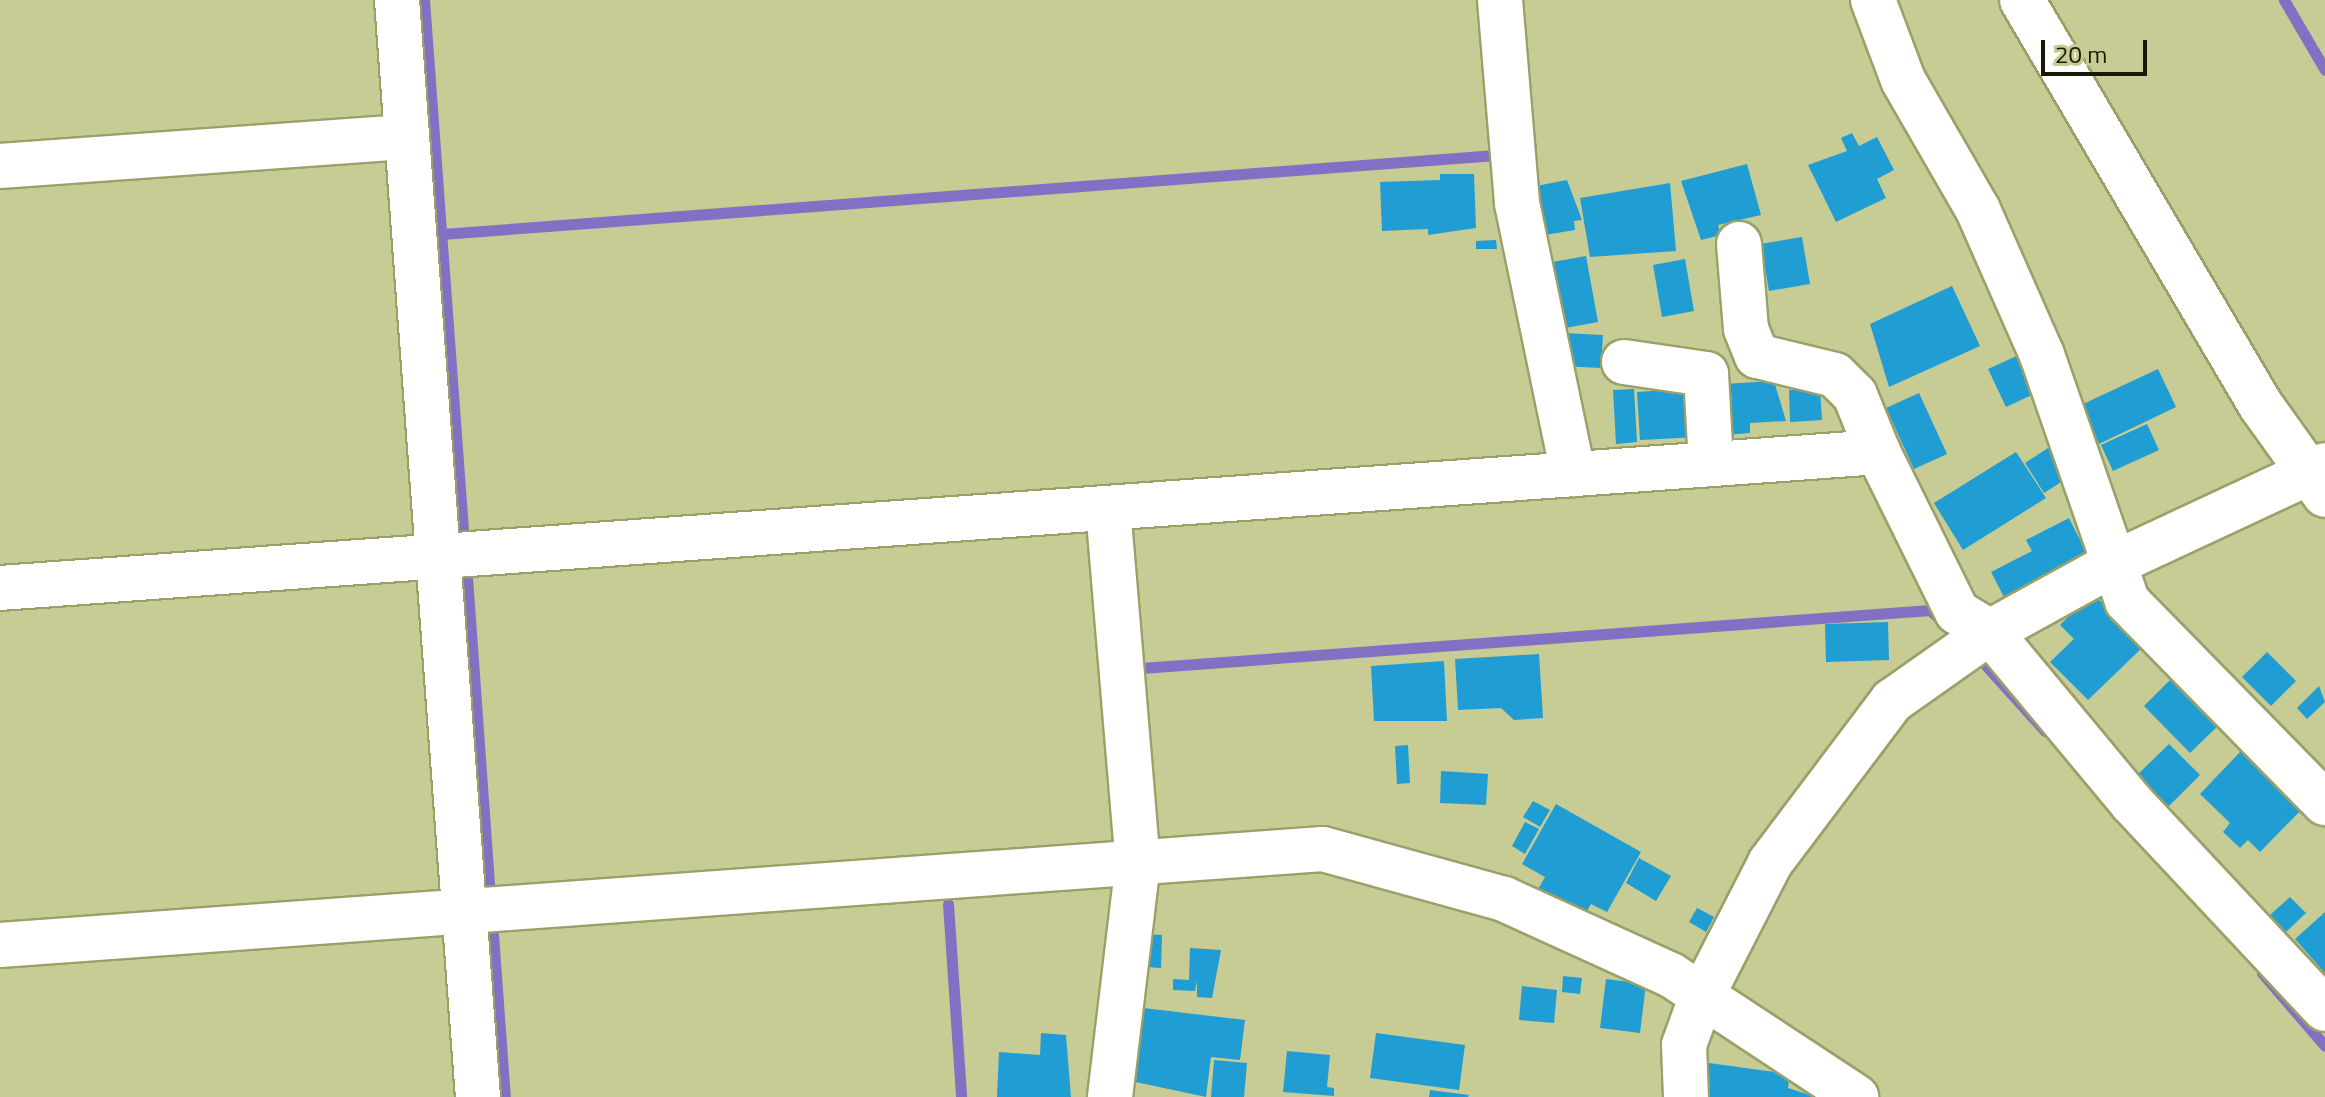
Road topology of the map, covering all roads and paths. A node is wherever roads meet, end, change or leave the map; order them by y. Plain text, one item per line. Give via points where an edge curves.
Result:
1 (397, 0) edge
2 (1500, 0) edge
3 (1873, 0) edge
4 (2022, 0) edge
5 (407, 137) junction
6 (0, 166) edge
7 (1739, 244) dead end
8 (1624, 362) dead end
9 (1878, 452) junction
10 (1711, 464) junction
11 (1573, 474) junction
12 (2318, 478) edge
13 (1108, 508) junction
14 (438, 556) junction
15 (2113, 564) junction
16 (0, 588) edge
17 (1990, 632) junction
18 (2325, 803) edge
19 (1138, 862) junction
20 (464, 913) junction
21 (0, 945) edge
22 (1701, 998) junction
23 (2325, 1009) edge
24 (478, 1097) edge
25 (1110, 1097) edge
26 (1686, 1097) edge
27 (1856, 1097) edge

1 - 5 street
2 - 11 street via 1517,203
3 - 15 street via 1903,80 1978,210 2042,355
4 - 12 street
5 - 6 street
5 - 14 street
7 - 9 street via 1746,329 1757,356 1835,375 1855,395
8 - 10 street via 1706,374
9 - 10 street
9 - 17 street via 1957,612
10 - 11 street
11 - 13 street
12 - 15 street
13 - 14 street
13 - 19 street
14 - 16 street
14 - 20 street
15 - 17 street
15 - 18 street via 2127,601
17 - 22 street via 1892,701 1856,740 1770,863
17 - 23 street via 2132,803
19 - 20 street
19 - 22 street via 1323,849 1504,899 1671,975
19 - 25 street
20 - 21 street
20 - 24 street
22 - 26 street via 1684,1045
22 - 27 street

